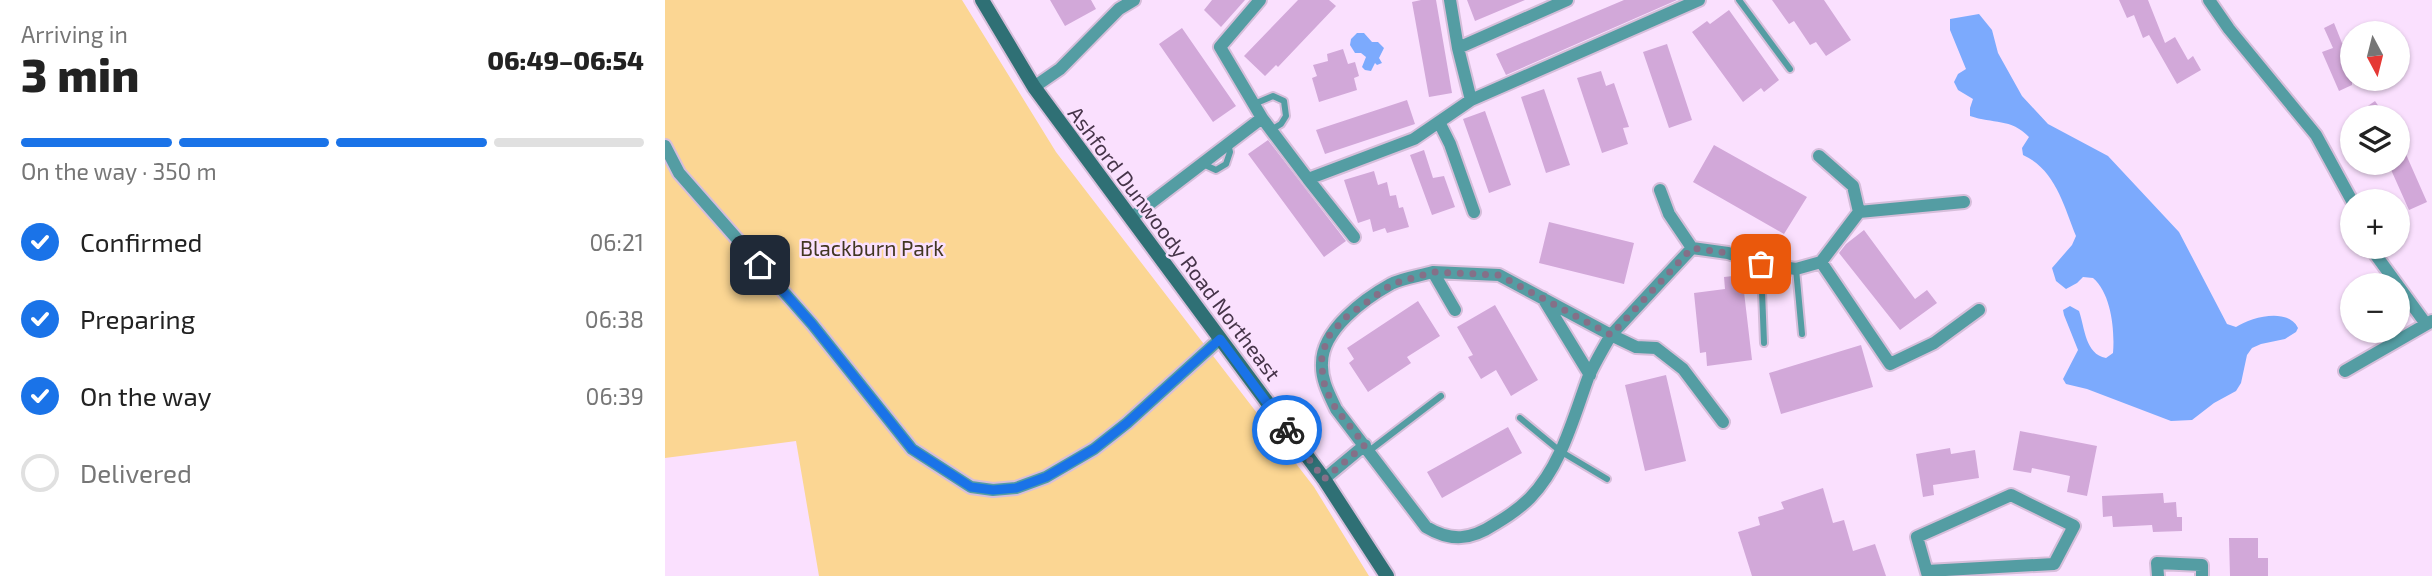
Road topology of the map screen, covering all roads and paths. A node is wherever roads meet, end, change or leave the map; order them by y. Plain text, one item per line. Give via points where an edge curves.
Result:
1 (982, 0) edge
2 (1134, 0) edge
3 (1260, 0) edge
4 (1450, 0) edge
5 (1567, 0) edge
6 (1699, 0) edge
7 (1739, 0) edge
8 (2209, 0) edge
9 (1458, 48) junction
10 (1790, 69) dead end
11 (1034, 87) junction
12 (1471, 100) junction
13 (1255, 104) junction
14 (1262, 118) junction
15 (1439, 122) junction
16 (1271, 130) junction
17 (665, 146) edge
18 (1819, 156) dead end
19 (1308, 179) junction
20 (2345, 189) edge
21 (1660, 190) dead end
22 (1964, 202) dead end
23 (1474, 212) dead end
24 (1859, 212) junction
25 (1131, 218) junction
26 (1354, 237) dead end
27 (1692, 248) junction
28 (2379, 259) edge
29 (1821, 262) junction
30 (1761, 264) junction
31 (1796, 269) junction
32 (1433, 272) junction
33 (1542, 296) junction
34 (1455, 310) dead end
35 (1979, 310) dead end
36 (2429, 323) edge
37 (1802, 334) dead end
38 (1611, 335) junction
39 (1220, 339) junction
40 (1764, 343) dead end
41 (2345, 371) dead end
42 (1590, 375) junction
43 (1441, 397) dead end
44 (1520, 418) dead end
45 (1723, 422) dead end
46 (1367, 448) junction
47 (1560, 451) junction
48 (1324, 479) junction
49 (1607, 479) dead end
50 (1928, 574) edge
51 (1387, 576) edge
52 (2158, 576) edge
53 (2202, 576) edge

1 - 11 main road, Ashford Dunwoody Road Northeast
2 - 11 street
3 - 13 street via 1220,47
4 - 9 street
5 - 9 street
6 - 12 street
7 - 10 lane
8 - 20 street via 2316,135
9 - 12 street
11 - 25 main road, Ashford Dunwoody Road Northeast
12 - 15 street
13 - 14 street
13 - 16 lane via 1272,96 1284,101 1286,116
14 - 16 street
14 - 25 street
15 - 19 street via 1414,139
15 - 23 street
16 - 19 street
17 - 39 street via 680,173 812,324 912,449 971,487 1016,488 1046,477 1094,449
18 - 24 street via 1853,186
19 - 26 street
21 - 27 street via 1669,214
22 - 24 street
24 - 29 street
25 - 39 main road, Ashford Dunwoody Road Northeast
27 - 30 street
27 - 38 street
28 - 36 street
29 - 31 street
29 - 35 street via 1890,364 1934,344
30 - 31 street
30 - 40 lane
31 - 37 lane
32 - 33 street via 1499,275
32 - 34 street
32 - 46 street via 1392,284 1346,317 1327,338 1321,362 1325,388
33 - 38 street
33 - 42 street
36 - 41 street
38 - 42 street
38 - 45 street via 1636,347 1656,348 1683,369
39 - 48 main road, Ashford Dunwoody Road Northeast
42 - 47 street
43 - 46 lane
44 - 47 lane
46 - 47 street via 1426,527 1442,536 1464,537 1481,533 1530,498
46 - 48 street
47 - 49 lane
48 - 51 main road, Ashford Dunwoody Road Northeast
50 - 50 street via 1917,537 2011,495 2074,526 2054,564
52 - 53 street via 2157,564 2202,565

